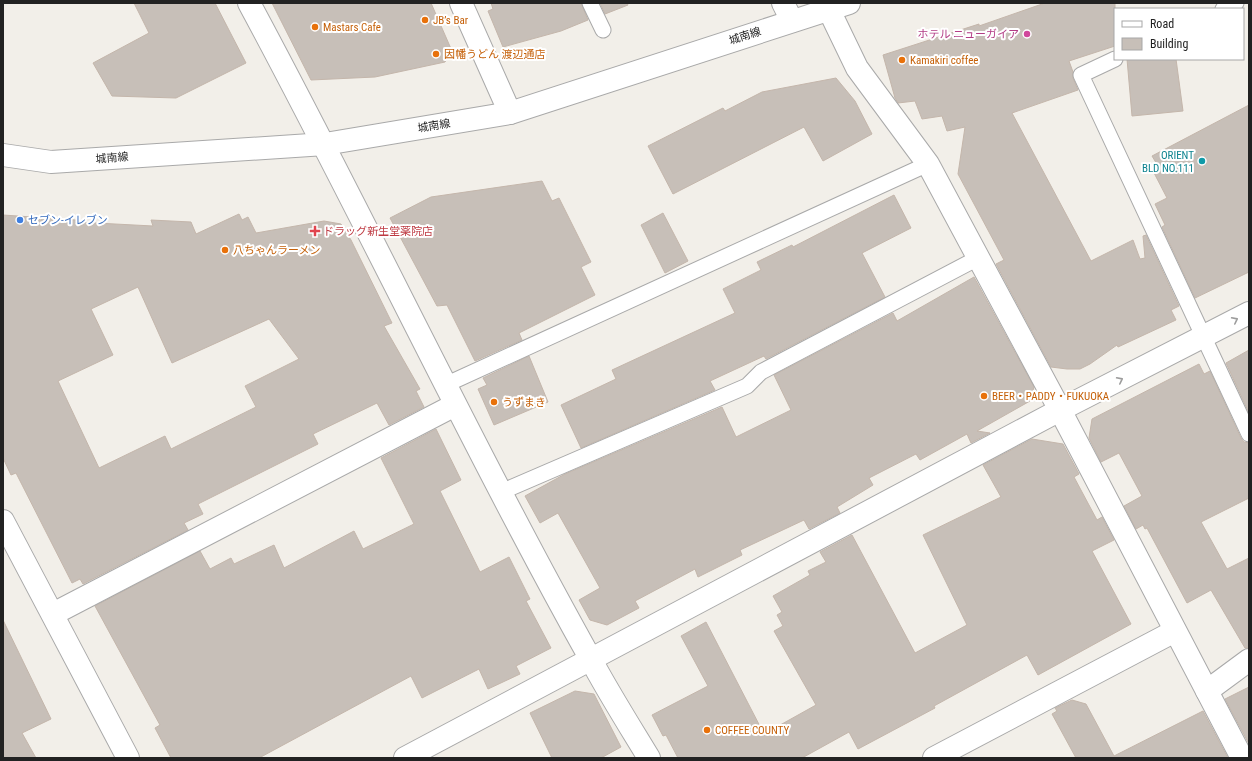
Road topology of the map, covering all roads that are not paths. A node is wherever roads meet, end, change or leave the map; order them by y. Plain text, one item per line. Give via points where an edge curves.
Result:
1 (249, 3) edge
2 (461, 3) edge
3 (590, 3) edge
4 (849, 3) edge
5 (1236, 3) edge
6 (1225, 8) edge
7 (829, 10) junction
8 (788, 12) edge
9 (603, 30) dead end
10 (1114, 59) edge
11 (510, 113) junction
12 (324, 144) junction
13 (3, 155) edge
14 (928, 164) junction
15 (978, 258) junction
16 (1249, 313) edge
17 (1203, 336) junction
18 (445, 385) junction
19 (455, 405) junction
20 (1060, 410) junction
21 (1249, 434) edge
22 (501, 492) junction
23 (3, 521) edge
24 (53, 614) junction
25 (1175, 631) junction
26 (590, 659) junction
27 (1249, 660) edge
28 (1208, 691) junction
29 (128, 758) edge
30 (405, 758) edge
31 (649, 758) edge
32 (934, 758) edge
33 (1242, 758) edge

1 - 12 street
2 - 11 street
3 - 9 lane
4 - 7 street, 城南線
5 - 6 lane
7 - 8 street, 城南線
7 - 14 street via 857,68
8 - 11 street, 城南線
10 - 17 lane via 1081,75
11 - 12 street, 城南線
12 - 13 street, 城南線 via 51,162
12 - 18 street
14 - 15 street
14 - 18 lane
15 - 20 street
15 - 22 lane via 761,372 747,386
17 -> 16 street
20 -> 17 street
17 - 21 lane
18 - 19 street
19 - 22 street
19 - 24 street
20 - 25 street
20 - 26 street
22 - 26 street
23 - 24 street
24 - 29 street
25 - 28 street
25 - 32 street
26 - 30 street
26 - 31 street
27 - 28 street
28 - 33 street

